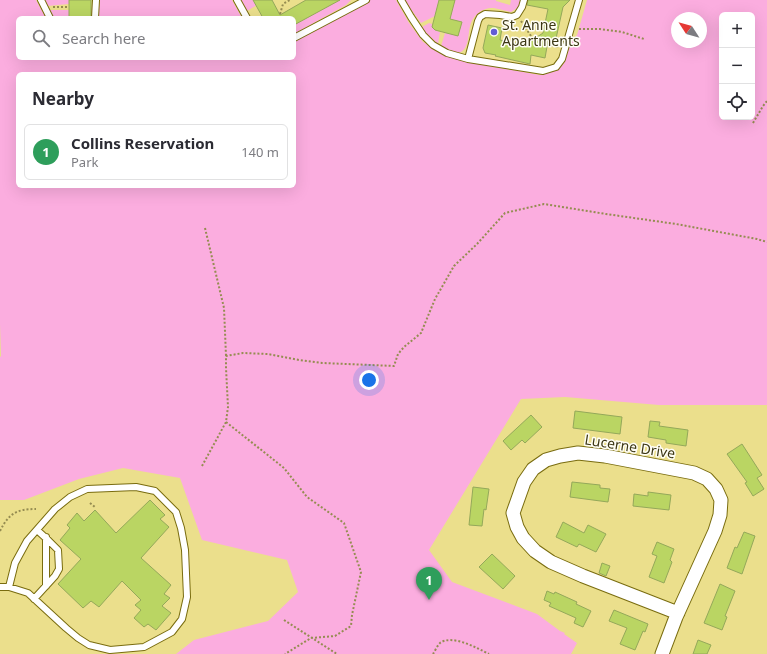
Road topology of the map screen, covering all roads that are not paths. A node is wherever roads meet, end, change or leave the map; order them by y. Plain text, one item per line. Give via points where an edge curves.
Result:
1 (41, 0) edge
2 (96, 0) edge
3 (238, 0) edge
4 (366, 0) edge
5 (401, 0) edge
6 (524, 0) edge
7 (580, 0) edge
8 (49, 16) edge
9 (95, 16) edge
10 (246, 16) edge
11 (296, 37) edge
12 (468, 59) junction
13 (37, 530) junction
14 (46, 538) junction
15 (46, 586) junction
16 (0, 587) edge
17 (9, 587) junction
18 (34, 599) junction
19 (678, 613) junction
20 (662, 654) edge

1 - 8 lane
2 - 9 lane
3 - 10 lane
4 - 11 lane
5 - 12 lane via 423,35 433,45 447,53
6 - 12 lane via 522,7 512,17 485,14 480,17
7 - 12 lane via 562,59 556,67 543,71
13 - 14 lane
13 - 17 lane via 27,541 15,563
13 - 18 lane via 55,509 70,497 87,489 136,487 155,492 176,512 181,528 185,550 187,597 182,619 172,632 144,647 110,650 89,645 78,638
14 - 15 lane
14 - 15 lane via 58,550 59,569
15 - 18 lane
16 - 17 lane
17 - 18 lane via 28,593
19 - 19 street, Lucerne Drive via 720,515 721,500 716,489 707,480 694,473 672,468 578,453 546,460 533,470 524,482 513,513 516,527 535,551 551,562 583,576
19 - 20 street, Lucerne Drive

